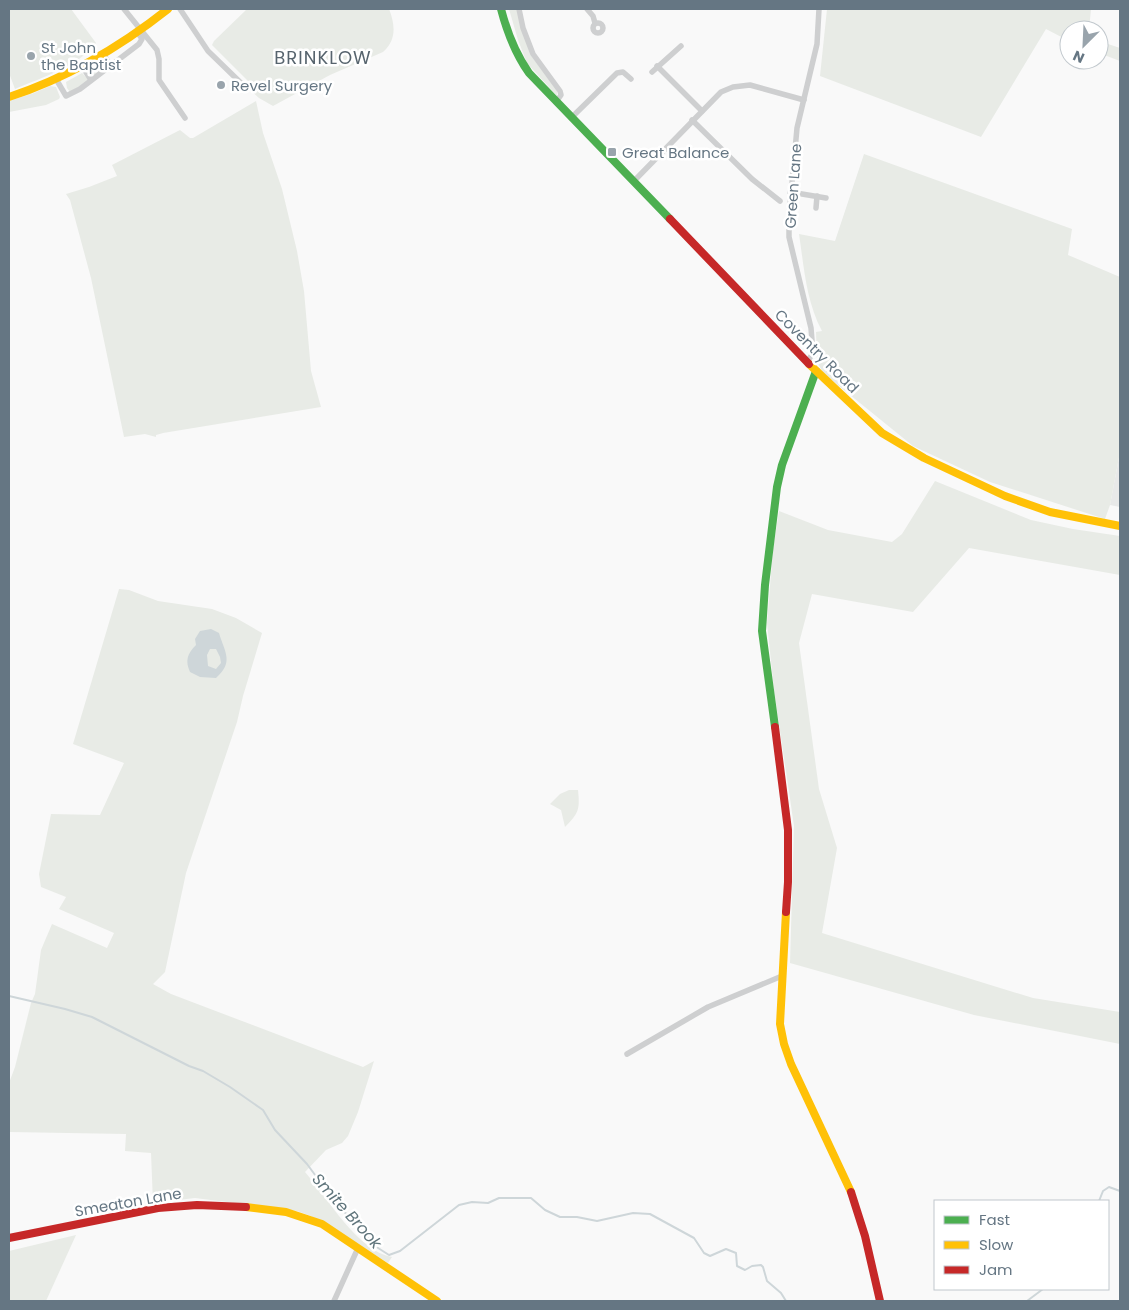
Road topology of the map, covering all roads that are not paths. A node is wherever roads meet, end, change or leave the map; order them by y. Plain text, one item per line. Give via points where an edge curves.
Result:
1 (124, 9) edge
2 (168, 9) edge
3 (180, 9) edge
4 (501, 9) edge
5 (519, 9) edge
6 (587, 9) edge
7 (819, 9) edge
8 (596, 24) dead end
9 (140, 31) junction
10 (681, 46) dead end
11 (103, 54) junction
12 (82, 66) junction
13 (111, 66) junction
14 (657, 66) junction
15 (652, 72) dead end
16 (56, 79) junction
17 (631, 79) dead end
18 (91, 80) junction
19 (242, 84) dead end
20 (9, 97) edge
21 (804, 100) junction
22 (556, 102) junction
23 (702, 111) junction
24 (186, 118) dead end
25 (571, 118) junction
26 (692, 120) junction
27 (634, 181) junction
28 (790, 192) junction
29 (818, 196) junction
30 (826, 198) dead end
31 (780, 201) dead end
32 (816, 208) dead end
33 (807, 362) junction
34 (816, 371) junction
35 (1120, 526) edge
36 (782, 976) junction
37 (627, 1054) dead end
38 (9, 1238) edge
39 (358, 1248) junction
40 (334, 1301) edge
41 (437, 1301) edge
42 (880, 1301) edge

1 - 9 street
2 - 9 main road
3 - 19 street via 208,51
4 - 22 main road, Coventry Road via 522,65
5 - 22 street via 533,54 560,91
6 - 8 street
7 - 21 street, Green Lane via 817,44
9 - 11 main road
9 - 13 street via 142,39 139,44
9 - 24 street via 156,50 159,80
10 - 14 street
11 - 12 main road
11 - 13 street
12 - 16 main road
12 - 18 street
13 - 18 street
14 - 15 street
14 - 23 street
16 - 18 street via 66,96
16 - 20 main road
17 - 25 street via 623,72 617,73
21 - 23 street via 741,85 721,92
21 - 28 street, Green Lane via 797,128
22 - 25 main road, Coventry Road
23 - 26 street
25 - 27 main road, Coventry Road
26 - 27 street
26 - 31 street via 746,174
27 - 33 main road, Coventry Road
28 - 29 street
28 - 33 street, Green Lane via 789,237 813,353
29 - 30 street
29 - 32 street
33 - 34 main road, Coventry Road
34 - 35 main road, Coventry Road via 882,433 924,458 1035,507
34 - 36 main road via 777,487 762,631 788,830
36 - 37 street via 708,1007
36 - 42 main road via 780,1024 784,1044 854,1200
38 - 39 main road, Smeaton Lane via 158,1208 194,1205 292,1212 322,1224
39 - 40 street
39 - 41 main road, Smeaton Lane

